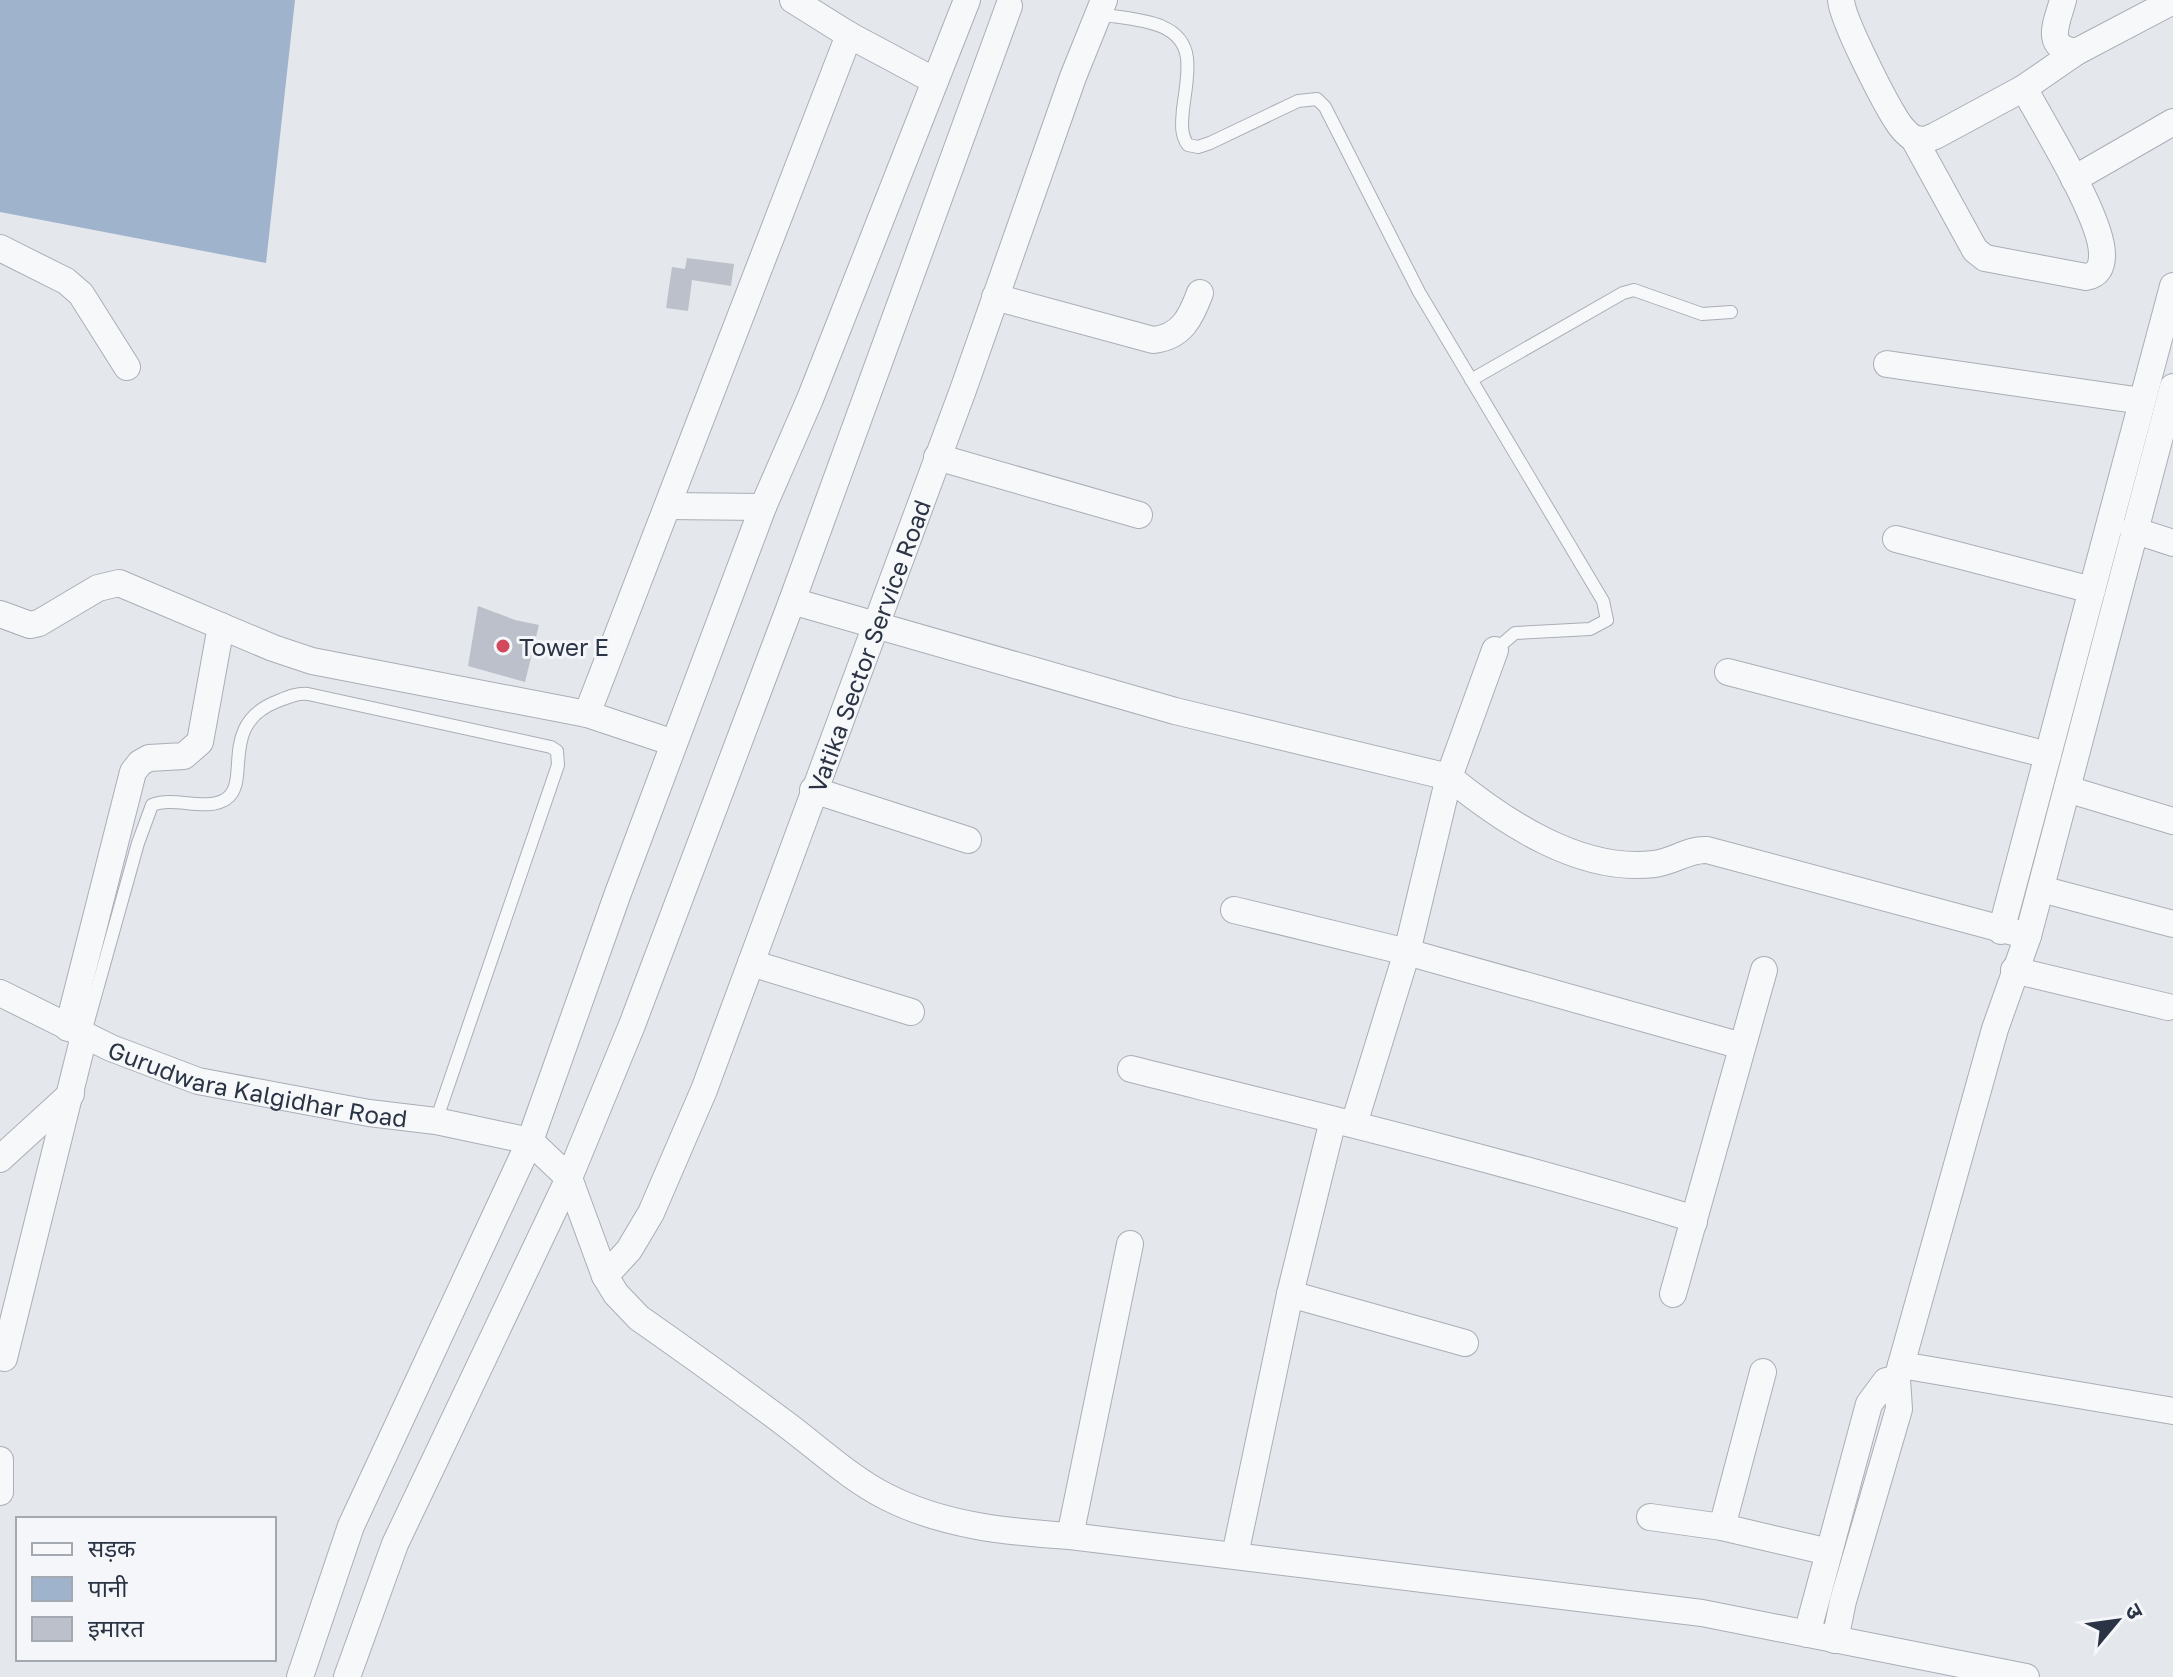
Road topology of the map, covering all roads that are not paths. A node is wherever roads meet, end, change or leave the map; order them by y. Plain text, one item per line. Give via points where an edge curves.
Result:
1 (793, 0) edge
2 (967, 0) edge
3 (978, 0) edge
4 (1841, 0) edge
5 (2063, 0) edge
6 (2173, 1) edge
7 (1014, 3) edge
8 (1102, 7) edge
9 (849, 35) junction
10 (2076, 52) junction
11 (935, 81) junction
12 (2024, 88) junction
13 (2173, 122) edge
14 (1914, 139) junction
15 (2074, 179) junction
16 (0, 248) edge
17 (2173, 286) edge
18 (1200, 293) dead end
19 (995, 297) junction
20 (1731, 312) dead end
21 (1887, 364) dead end
22 (127, 367) dead end
23 (1471, 380) junction
24 (2173, 387) edge
25 (2142, 401) junction
26 (937, 457) junction
27 (668, 506) junction
28 (763, 507) junction
29 (1139, 515) dead end
30 (2133, 530) junction
31 (1896, 539) dead end
32 (2173, 543) edge
33 (2092, 590) junction
34 (792, 601) junction
35 (0, 614) edge
36 (874, 624) junction
37 (221, 626) junction
38 (1495, 650) joint
39 (1728, 672) dead end
40 (587, 714) junction
41 (674, 743) junction
42 (2048, 755) junction
43 (1449, 777) junction
44 (2067, 789) junction
45 (813, 790) junction
46 (2173, 821) edge
47 (968, 840) dead end
48 (2041, 889) junction
49 (1234, 910) dead end
50 (2173, 924) edge
51 (2001, 931) junction
52 (2028, 936) junction
53 (1407, 952) junction
54 (751, 963) junction
55 (1764, 970) dead end
56 (2014, 970) junction
57 (0, 993) edge
58 (2168, 1007) dead end
59 (911, 1012) dead end
60 (76, 1032) junction
61 (1742, 1046) junction
62 (1131, 1069) dead end
63 (71, 1094) junction
64 (436, 1121) junction
65 (1343, 1122) junction
66 (530, 1141) junction
67 (0, 1159) edge
68 (569, 1178) junction
69 (1694, 1222) junction
70 (1130, 1244) dead end
71 (605, 1276) junction
72 (1290, 1294) junction
73 (1673, 1294) dead end
74 (1465, 1343) dead end
75 (4, 1358) dead end
76 (1763, 1372) dead end
77 (1899, 1372) junction
78 (2173, 1411) edge
79 (0, 1460) edge
80 (0, 1492) edge
81 (1650, 1517) dead end
82 (1722, 1527) junction
83 (1070, 1536) junction
84 (1829, 1552) junction
85 (1235, 1555) junction
86 (1807, 1634) junction
87 (1835, 1640) junction
88 (300, 1677) edge
89 (347, 1677) edge
90 (2026, 1677) edge

1 - 9 street
2 - 11 street
3 - 7 street via 987,5
4 - 14 street via 1896,119
5 - 10 street via 2055,38 2062,50
6 - 10 street
7 - 34 street
8 - 19 street, Vatika Sector Service Road
8 - 23 lane via 1163,26 1185,47 1182,137 1188,145 1210,143 1298,101 1317,99 1325,107 1419,292
9 - 11 street
9 - 27 street
10 - 12 street
11 - 28 street
12 - 14 street via 1935,136
12 - 15 street
13 - 15 street
14 - 15 street via 1975,250 1985,258 2086,277 2098,272 2102,253
16 - 22 street via 81,294
17 - 25 street
18 - 19 street via 1176,334 1153,340
19 - 26 street, Vatika Sector Service Road
20 - 23 lane via 1702,314 1634,290
21 - 25 street
23 - 38 lane via 1603,601 1607,620 1590,629 1515,633
24 - 30 street
25 - 33 street
26 - 29 street
26 - 36 street, Vatika Sector Service Road
27 - 28 street
27 - 40 street
28 - 41 street
30 - 32 street
30 - 44 street
31 - 33 street
33 - 42 street
34 - 36 street
34 - 68 street
35 - 37 street via 39,623 98,588 119,583
36 - 43 street via 1175,711
36 - 45 street, Vatika Sector Service Road
37 - 40 street via 312,661
37 - 60 street via 200,742 184,756 149,758 133,772
38 - 43 street
39 - 42 street
40 - 41 street
41 - 66 street
42 - 51 street
43 - 51 street via 1527,833 1588,856 1656,864 1707,850
43 - 53 street
44 - 46 street
44 - 48 street
45 - 47 street
45 - 54 street, Vatika Sector Service Road
48 - 50 street
48 - 52 street
49 - 53 street
51 - 52 street
52 - 56 street
53 - 61 street
53 - 65 street
54 - 59 street
54 - 71 street, Vatika Sector Service Road via 651,1213 629,1250
55 - 61 street
56 - 58 street
56 - 77 street
57 - 60 street, Gurudwara Kalgidhar Road
60 - 63 street
60 - 64 street, Gurudwara Kalgidhar Road via 198,1081
60 - 64 lane via 152,805 223,802 230,797 240,737 247,723 271,704 308,694 551,747 557,751 558,765
61 - 69 street
62 - 65 street
63 - 67 street
63 - 75 street
64 - 66 street, Gurudwara Kalgidhar Road
65 - 69 street via 1625,1197
65 - 72 street
66 - 68 street
66 - 88 street via 351,1526
68 - 71 street
68 - 89 street via 395,1544
69 - 73 street
70 - 83 street
71 - 83 street via 639,1318 885,1496 1004,1532
72 - 74 street
72 - 85 street
76 - 82 street
77 - 78 street
77 - 84 street via 1869,1404
77 - 87 street via 1899,1409
79 - 80 street
81 - 82 street
82 - 84 street
83 - 85 street
84 - 86 street
85 - 86 street via 1702,1613
86 - 87 street
87 - 90 street

